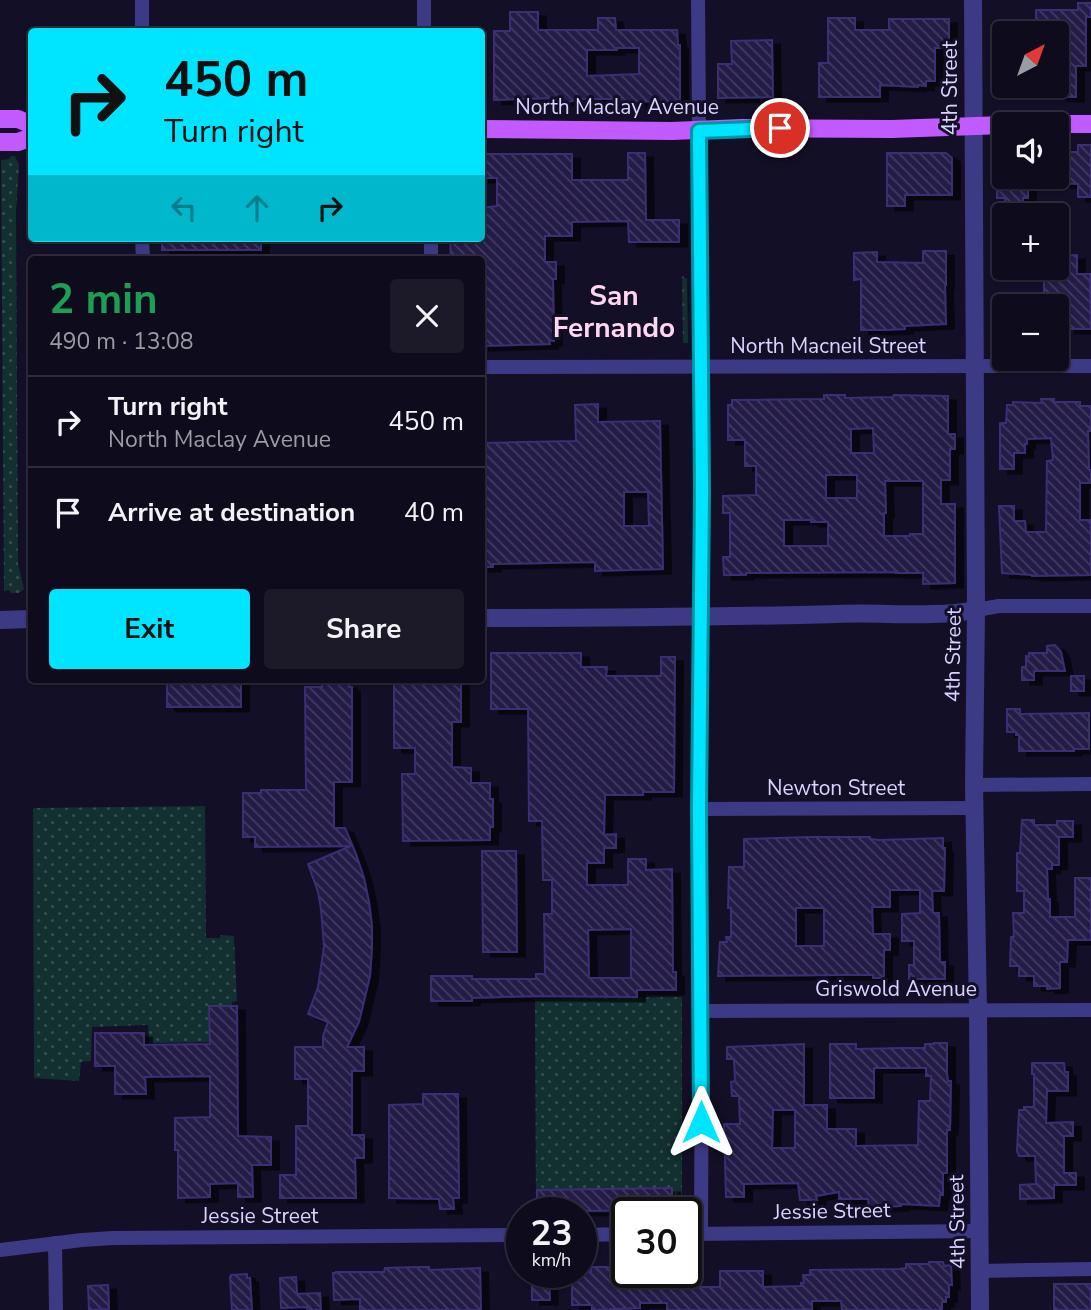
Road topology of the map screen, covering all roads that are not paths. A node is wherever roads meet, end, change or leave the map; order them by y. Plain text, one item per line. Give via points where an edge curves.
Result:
1 (142, 0) edge
2 (424, 0) edge
3 (698, 0) edge
4 (973, 0) edge
5 (142, 28) edge
6 (424, 28) edge
7 (0, 119) edge
8 (28, 123) edge
9 (1069, 124) edge
10 (1091, 124) edge
11 (992, 126) edge
12 (973, 127) junction
13 (485, 129) edge
14 (699, 131) junction
15 (28, 138) edge
16 (0, 142) edge
17 (975, 366) junction
18 (1091, 366) edge
19 (485, 367) edge
20 (701, 367) junction
21 (1091, 606) edge
22 (976, 610) junction
23 (700, 617) junction
24 (485, 618) edge
25 (0, 620) edge
26 (28, 620) edge
27 (1091, 784) edge
28 (974, 785) junction
29 (974, 808) junction
30 (699, 809) junction
31 (978, 1010) junction
32 (1091, 1010) edge
33 (702, 1011) junction
34 (694, 1197) edge
35 (979, 1231) junction
36 (702, 1234) edge
37 (506, 1235) edge
38 (55, 1243) junction
39 (0, 1250) edge
40 (1091, 1269) edge
41 (980, 1271) junction
42 (56, 1310) edge
43 (980, 1310) edge

1 - 5 street
2 - 6 street
3 - 14 street
4 - 12 street, 4th Street
7 - 8 main road
9 - 10 main road
11 - 12 main road, North Maclay Avenue
12 - 14 main road, North Maclay Avenue
12 - 17 street, 4th Street
13 - 14 main road, North Maclay Avenue
14 - 20 street
15 - 16 main road
17 - 18 street, North Macneil Street
17 - 20 street, North Macneil Street
17 - 22 street, 4th Street
19 - 20 street, North Macneil Street
20 - 23 street
21 - 22 street
22 - 23 street
22 - 28 street, 4th Street
23 - 24 street
23 - 30 street
25 - 26 street
27 - 28 street
28 - 29 street, 4th Street
29 - 30 street, Newton Street
29 - 31 street, 4th Street
30 - 33 street
31 - 32 street, Griswold Avenue
31 - 33 street, Griswold Avenue
31 - 35 street, 4th Street
33 - 34 street
35 - 36 street, Jessie Street
35 - 41 street, 4th Street
37 - 38 street, Jessie Street via 113,1238
38 - 39 street, Jessie Street
38 - 42 street
40 - 41 street
41 - 43 street, 4th Street

